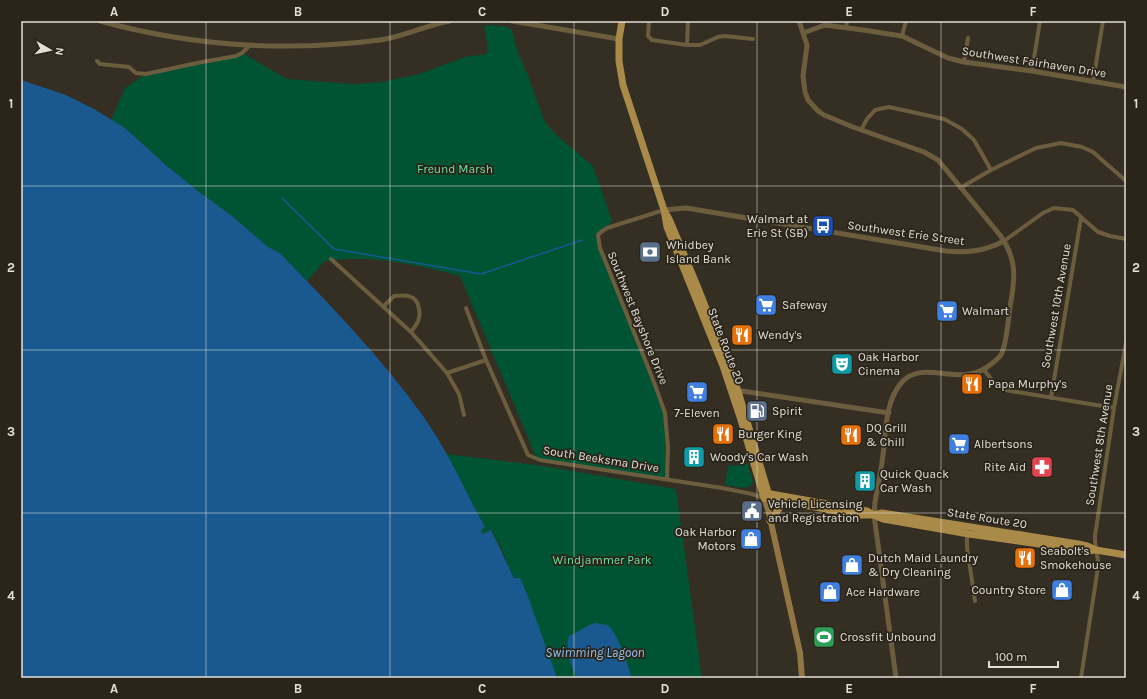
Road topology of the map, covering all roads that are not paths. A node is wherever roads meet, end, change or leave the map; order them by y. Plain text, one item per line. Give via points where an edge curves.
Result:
1 (100, 21) edge
2 (512, 21) edge
3 (622, 21) edge
4 (649, 21) edge
5 (688, 21) edge
6 (799, 21) edge
7 (847, 21) edge
8 (906, 21) edge
9 (1040, 21) edge
10 (1103, 21) edge
11 (444, 22) edge
12 (536, 23) edge
13 (846, 27) junction
14 (803, 33) junction
15 (902, 36) junction
16 (968, 38) dead end
17 (619, 39) junction
18 (752, 39) dead end
19 (687, 45) junction
20 (249, 46) junction
21 (97, 61) dead end
22 (964, 62) junction
23 (1032, 71) junction
24 (1093, 82) junction
25 (1126, 87) edge
26 (861, 130) junction
27 (990, 170) junction
28 (1126, 181) edge
29 (960, 188) junction
30 (664, 210) junction
31 (1081, 218) junction
32 (1126, 239) edge
33 (1004, 240) junction
34 (330, 259) dead end
35 (384, 306) junction
36 (466, 308) dead end
37 (411, 332) junction
38 (1126, 343) edge
39 (486, 360) junction
40 (984, 370) junction
41 (447, 373) junction
42 (730, 386) junction
43 (738, 391) junction
44 (1050, 398) junction
45 (1114, 408) junction
46 (888, 414) junction
47 (464, 415) dead end
48 (667, 479) junction
49 (766, 496) junction
50 (788, 503) junction
51 (874, 515) junction
52 (770, 521) junction
53 (981, 528) junction
54 (969, 534) junction
55 (1096, 550) junction
56 (1126, 555) edge
57 (975, 601) dead end
58 (802, 678) edge
59 (896, 678) edge
60 (1081, 678) edge

1 - 20 street via 134,30 204,42
2 - 12 street
3 - 17 main road, State Route 20
4 - 19 street via 650,39
5 - 19 street
6 - 14 street
7 - 13 street
8 - 15 street
9 - 23 street
10 - 24 street
11 - 20 street via 381,40 318,45
12 - 17 street
13 - 14 street, Southwest Fairhaven Drive via 825,25
13 - 15 street, Southwest Fairhaven Drive
14 - 26 street via 807,49 804,84 808,100 824,116
15 - 22 street, Southwest Fairhaven Drive via 948,58
16 - 22 street
17 - 30 main road, State Route 20 via 622,85
18 - 19 street via 725,36 700,44
20 - 21 street via 236,56 150,74 136,73 129,67 103,65
22 - 23 street, Southwest Fairhaven Drive
23 - 24 street, Southwest Fairhaven Drive
24 - 25 street, Southwest Fairhaven Drive
26 - 27 street via 876,110 889,108 944,119 962,129 974,140
26 - 29 street via 929,154 942,164
27 - 28 street via 1036,148 1061,143 1093,152
27 - 29 street
29 - 33 street
30 - 33 street, Southwest Erie Street via 686,208 946,251 975,252
30 - 42 main road, State Route 20 via 667,227
30 - 43 main road, State Route 20
30 - 48 street, Southwest Bayshore Drive via 607,228 598,235 600,248 664,413 668,448
31 - 32 street, Southwest Erie Street via 1098,232
31 - 33 street, Southwest Erie Street via 1073,210 1054,208
31 - 44 street, Southwest 10th Avenue
33 - 40 street via 1012,258 1014,286 1004,347 997,360
34 - 35 street
35 - 37 street
35 - 37 street via 394,296 406,295 416,299 420,314 418,323
36 - 39 street
37 - 41 street
38 - 45 street, Southwest 8th Avenue
39 - 41 street
39 - 48 street, South Beeksma Drive via 528,455 540,460
40 - 44 street via 1000,388
40 - 46 street via 957,376 923,372 909,377 903,380 895,392
41 - 47 street via 459,394
42 - 43 street
42 - 49 main road, State Route 20
43 - 46 street
43 - 49 main road, State Route 20
44 - 45 street
45 - 55 street, Southwest 8th Avenue via 1095,536
46 - 51 street
48 - 49 street, South Beeksma Drive
49 - 50 main road, State Route 20
49 - 51 main road, State Route 20 via 867,511
49 - 52 main road
50 - 51 main road, State Route 20 via 859,515
50 - 52 main road via 781,506
51 - 53 main road, State Route 20 via 882,513
51 - 54 main road, State Route 20 via 883,519
51 - 59 street
52 - 58 main road via 800,653
53 - 54 street
53 - 55 main road, State Route 20 via 1087,546
54 - 55 main road, State Route 20 via 1087,551
54 - 57 street via 967,547
55 - 56 main road, State Route 20
55 - 60 street, Southwest 8th Avenue via 1097,574

